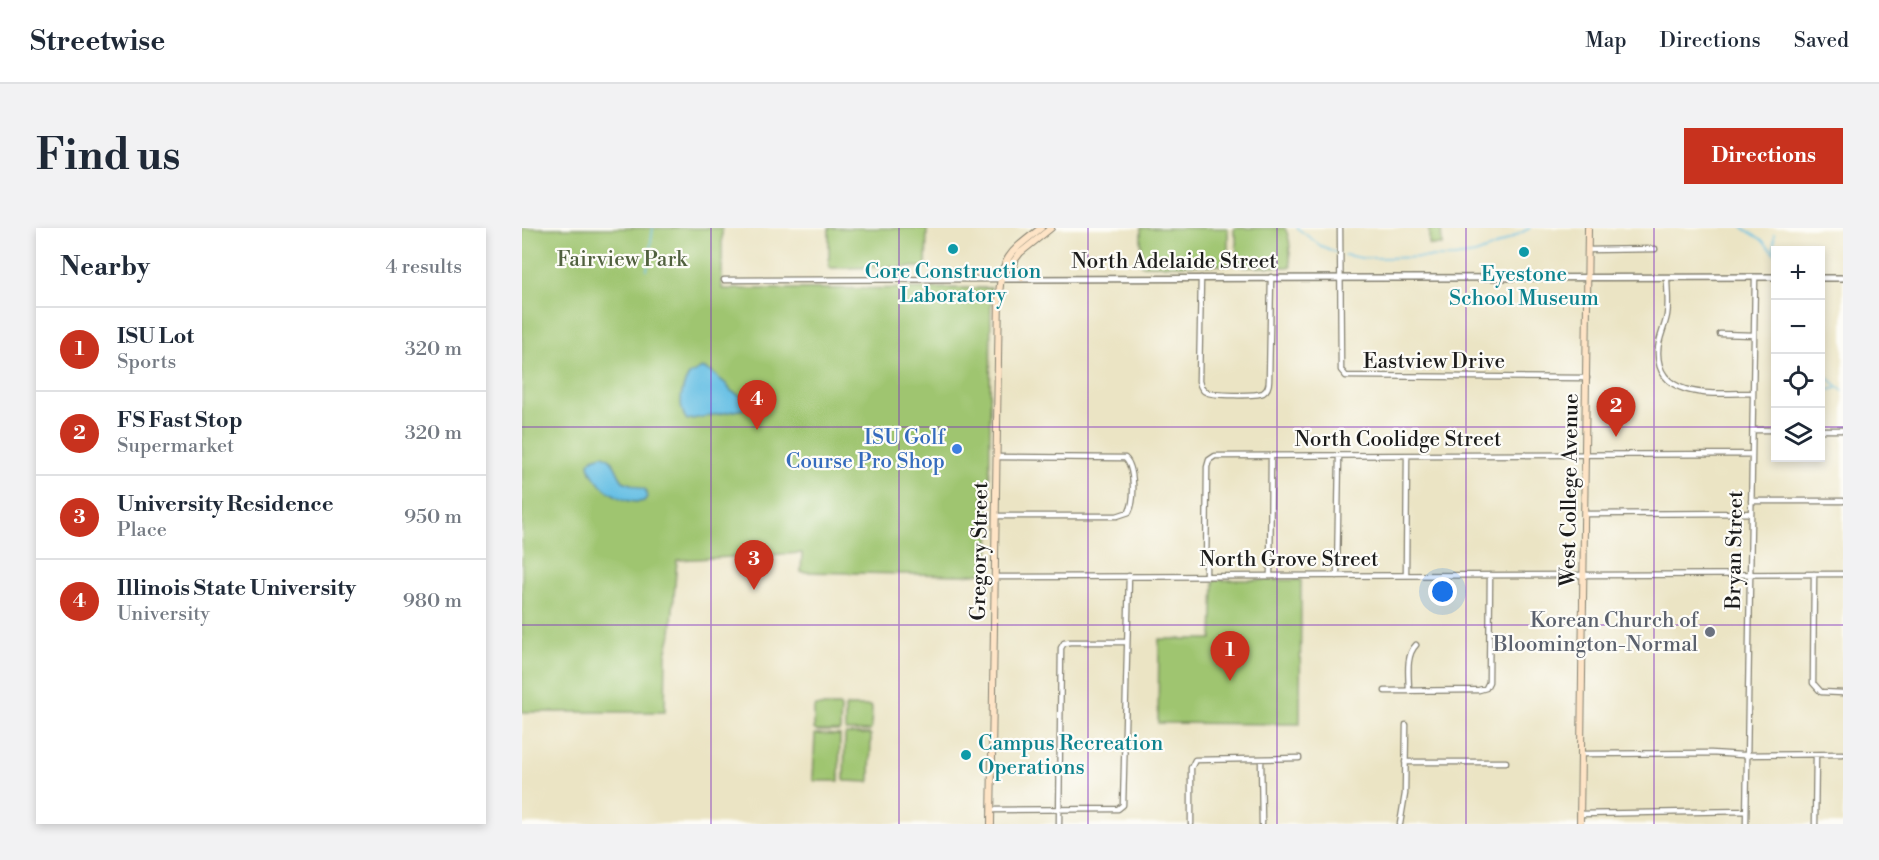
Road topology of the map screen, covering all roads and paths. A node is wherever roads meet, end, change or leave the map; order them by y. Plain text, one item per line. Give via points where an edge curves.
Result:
1 (1041, 228) edge
2 (1051, 228) edge
3 (1340, 228) edge
4 (1588, 228) edge
5 (1655, 249) dead end
6 (1588, 250) junction
7 (1015, 259) junction
8 (1341, 277) junction
9 (1755, 277) junction
10 (1771, 277) edge
11 (1022, 278) junction
12 (1201, 278) junction
13 (1271, 278) junction
14 (1588, 278) junction
15 (1667, 278) junction
16 (1825, 278) edge
17 (1843, 278) edge
18 (1001, 279) junction
19 (724, 280) dead end
20 (1720, 334) dead end
21 (1754, 334) junction
22 (1587, 378) junction
23 (1753, 393) junction
24 (1753, 430) junction
25 (1771, 430) edge
26 (1825, 430) edge
27 (1843, 430) edge
28 (1752, 454) junction
29 (1586, 455) junction
30 (1271, 456) junction
31 (1339, 456) junction
32 (1407, 456) junction
33 (997, 457) junction
34 (1751, 501) junction
35 (1843, 501) edge
36 (1751, 513) junction
37 (1585, 514) junction
38 (996, 516) junction
39 (1750, 574) junction
40 (1814, 574) junction
41 (1843, 574) edge
42 (1406, 575) junction
43 (1490, 575) junction
44 (1584, 575) junction
45 (1129, 576) junction
46 (1206, 576) junction
47 (1270, 576) junction
48 (1337, 576) junction
49 (995, 577) junction
50 (1127, 642) junction
51 (1416, 645) dead end
52 (1385, 691) dead end
53 (1409, 691) junction
54 (1843, 693) edge
55 (1406, 725) dead end
56 (1581, 754) junction
57 (1843, 754) edge
58 (1747, 755) junction
59 (1816, 755) junction
60 (1299, 758) dead end
61 (1262, 759) junction
62 (1405, 762) junction
63 (1506, 762) dead end
64 (991, 810) junction
65 (1059, 810) junction
66 (1746, 811) junction
67 (1580, 814) junction
68 (991, 824) edge
69 (1059, 824) edge
70 (1191, 824) edge
71 (1262, 824) edge
72 (1400, 824) edge
73 (1580, 824) edge
74 (1746, 824) edge
75 (1815, 824) edge

1 - 18 main road, Gregory Street via 1010,254
2 - 7 main road
3 - 8 street, Eastview Drive
4 - 6 main road, West College Avenue
5 - 6 street
6 - 14 main road, West College Avenue
7 - 11 main road via 1014,267
7 - 18 main road
8 - 13 street, North Adelaide Street
8 - 14 street, North Adelaide Street
8 - 22 street, Eastview Drive via 1341,370 1346,376
9 - 10 street, North Adelaide Street
9 - 15 street, North Adelaide Street
9 - 21 street, Bryan Street
11 - 12 street, North Adelaide Street
11 - 18 street, North Adelaide Street
12 - 13 street, North Adelaide Street
12 - 13 street via 1201,388 1215,394 1255,394 1268,387
14 - 15 street, North Adelaide Street
14 - 22 main road, West College Avenue
15 - 23 street via 1667,313 1658,353 1667,379 1695,392
16 - 17 street
18 - 19 street, North Adelaide Street
18 - 33 main road, Gregory Street
20 - 21 street
21 - 23 street, Bryan Street
22 - 29 main road, West College Avenue
23 - 24 street, Bryan Street
24 - 25 street
24 - 28 street, Bryan Street
26 - 27 street
28 - 29 street, North Coolidge Street
28 - 34 street, Bryan Street
29 - 32 street, North Coolidge Street
29 - 37 main road, West College Avenue
30 - 31 street, North Coolidge Street
30 - 46 street, North Coolidge Street via 1210,458
30 - 47 street
31 - 32 street, North Coolidge Street
31 - 48 street
32 - 42 street
33 - 38 main road, Gregory Street
33 - 38 street via 1121,457 1132,470 1132,505 1128,512 1117,516
34 - 35 street
34 - 36 street, Bryan Street
36 - 37 street
36 - 39 street, Bryan Street
37 - 44 main road, West College Avenue
38 - 49 main road, Gregory Street
39 - 40 street, North Grove Street
39 - 44 street, North Grove Street
39 - 58 street, Bryan Street
40 - 41 street, North Grove Street
40 - 54 street via 1812,674 1816,688 1826,693
42 - 43 street, North Grove Street
42 - 48 street, North Grove Street
43 - 44 street, North Grove Street
43 - 53 street via 1486,688
44 - 56 main road, West College Avenue
45 - 46 street, North Grove Street
45 - 49 street, North Grove Street
45 - 50 street
46 - 47 street, North Grove Street
47 - 48 street, North Grove Street
49 - 64 main road, Gregory Street
50 - 65 street via 1124,804 1122,808
50 - 65 street via 1070,642 1060,651
51 - 53 street via 1409,656
52 - 53 street
55 - 62 street
56 - 58 street
56 - 67 main road, West College Avenue
57 - 59 street
58 - 59 street
58 - 66 street, Bryan Street
59 - 75 street
60 - 61 street
61 - 70 street via 1193,761
61 - 71 street
62 - 63 street
62 - 72 street
64 - 65 street
64 - 68 main road, Gregory Street
65 - 69 street
66 - 67 street
66 - 74 street, Bryan Street
67 - 73 main road, West College Avenue

